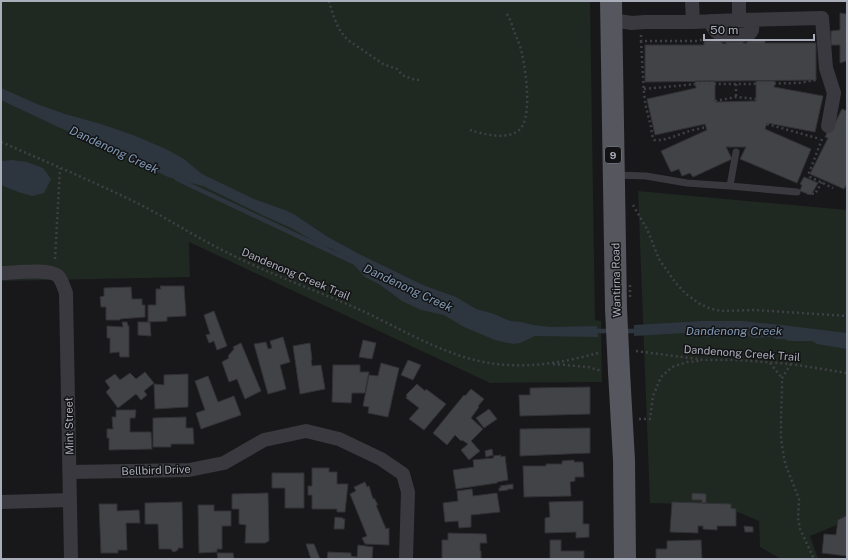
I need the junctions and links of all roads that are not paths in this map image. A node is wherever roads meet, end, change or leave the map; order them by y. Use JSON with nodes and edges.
{"nodes":[{"id":1,"x":692,"y":1,"type":"edge"},
{"id":2,"x":738,"y":1,"type":"edge"},
{"id":3,"x":611,"y":11,"type":"edge"},
{"id":4,"x":739,"y":20,"type":"junction"},
{"id":5,"x":753,"y":20,"type":"junction"},
{"id":6,"x":693,"y":22,"type":"junction"},
{"id":7,"x":714,"y":27,"type":"junction"},
{"id":8,"x":828,"y":126,"type":"road end"},
{"id":9,"x":736,"y":152,"type":"dead end"},
{"id":10,"x":614,"y":175,"type":"junction"},
{"id":11,"x":730,"y":186,"type":"junction"},
{"id":12,"x":797,"y":192,"type":"road end"},
{"id":13,"x":1,"y":273,"type":"edge"},
{"id":14,"x":70,"y":472,"type":"junction"},
{"id":15,"x":70,"y":500,"type":"junction"},
{"id":16,"x":1,"y":502,"type":"edge"},
{"id":17,"x":71,"y":559,"type":"edge"},
{"id":18,"x":406,"y":559,"type":"edge"},
{"id":19,"x":625,"y":559,"type":"edge"}],
"edges":[{"from":1,"to":6,"type":"street"},
{"from":2,"to":4,"type":"street"},
{"from":3,"to":6,"type":"street"},
{"from":3,"to":10,"type":"main road","name":"Wantirna Road","number":"9"},
{"from":4,"to":5,"type":"street"},
{"from":4,"to":7,"type":"street"},
{"from":5,"to":7,"type":"street"},
{"from":5,"to":8,"type":"street"},
{"from":6,"to":7,"type":"street"},
{"from":9,"to":11,"type":"lane"},
{"from":10,"to":11,"type":"lane"},
{"from":10,"to":19,"type":"main road","name":"Wantirna Road","number":"9","bridge":true},
{"from":11,"to":12,"type":"lane"},
{"from":13,"to":14,"type":"street","name":"Mint Street"},
{"from":14,"to":15,"type":"street","name":"Mint Street"},
{"from":14,"to":18,"type":"street","name":"Bellbird Drive"},
{"from":15,"to":16,"type":"street"},
{"from":15,"to":17,"type":"street","name":"Mint Street"}]}
